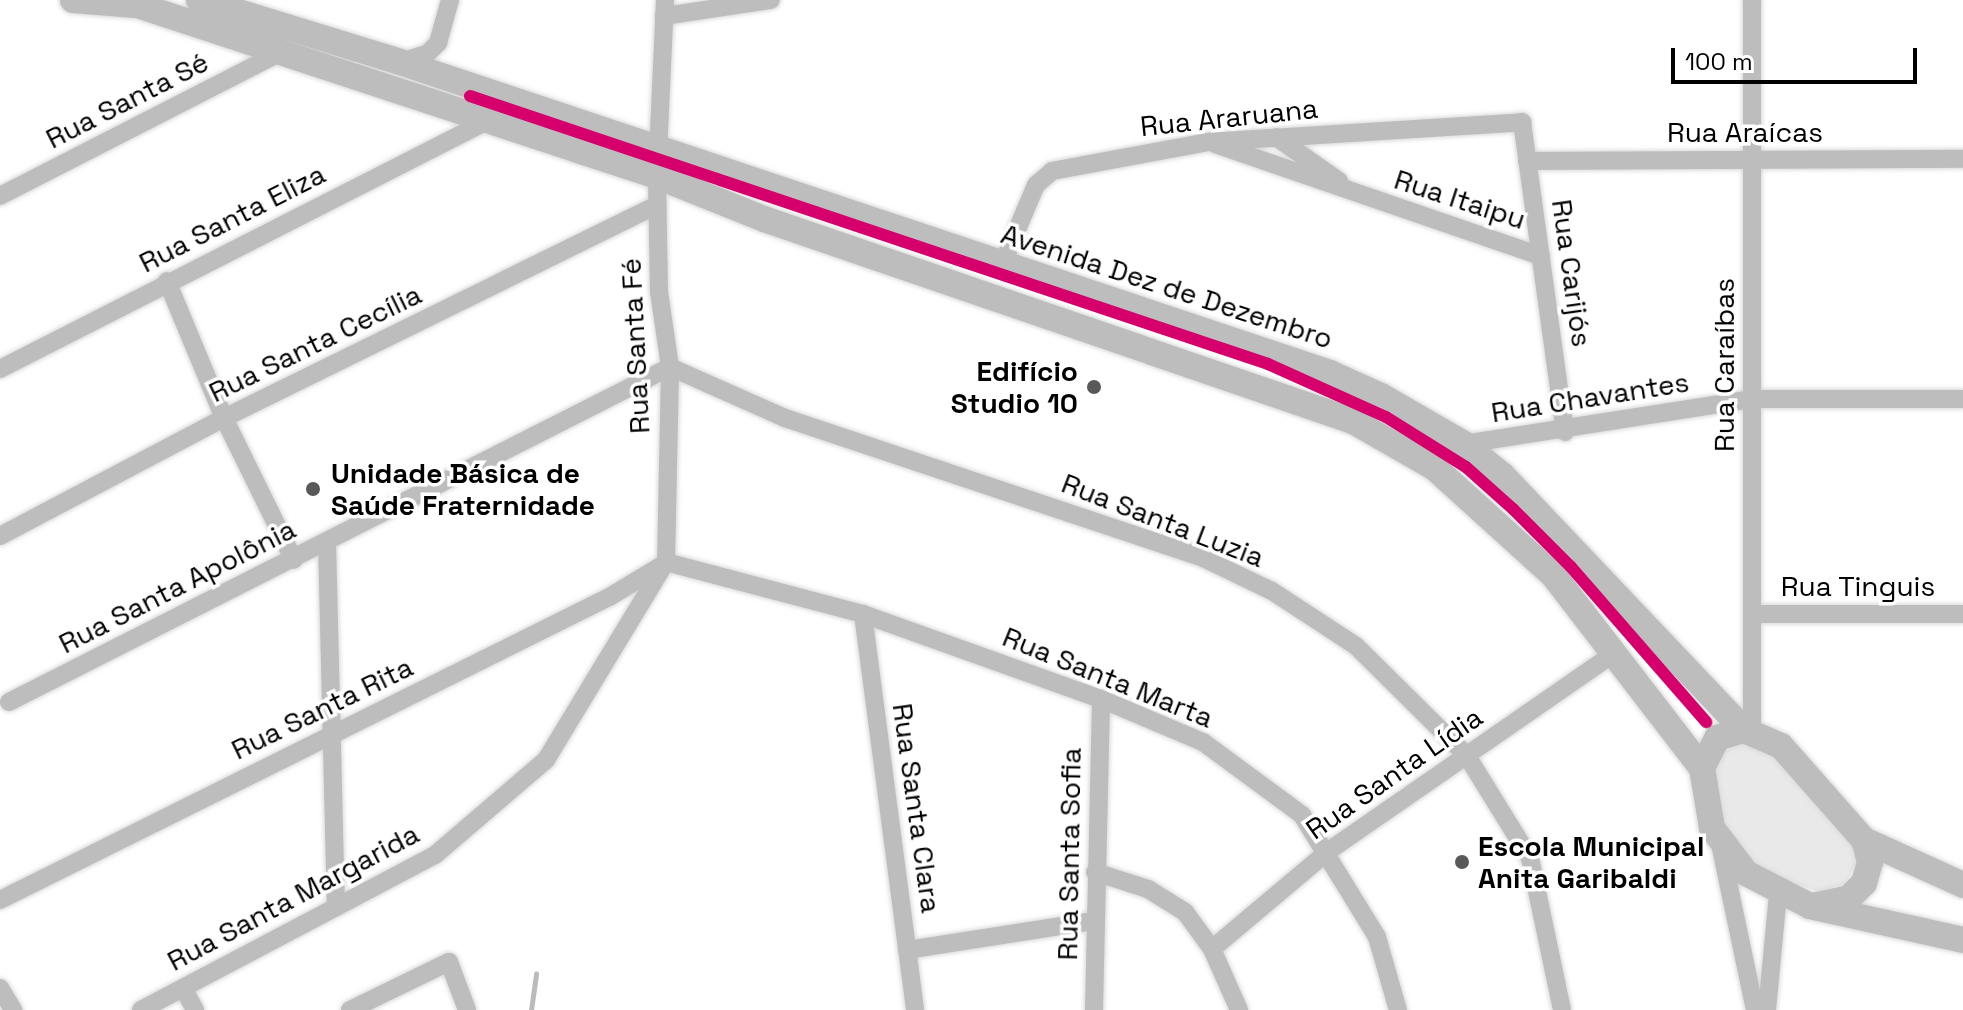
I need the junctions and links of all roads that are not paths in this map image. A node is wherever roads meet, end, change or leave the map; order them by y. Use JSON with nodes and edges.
{"nodes":[{"id":1,"x":73,"y":0,"type":"edge"},
{"id":2,"x":199,"y":0,"type":"edge"},
{"id":3,"x":450,"y":0,"type":"edge"},
{"id":4,"x":771,"y":0,"type":"edge"},
{"id":5,"x":1752,"y":0,"type":"edge"},
{"id":6,"x":128,"y":2,"type":"edge"},
{"id":7,"x":665,"y":8,"type":"edge"},
{"id":8,"x":280,"y":53,"type":"junction"},
{"id":9,"x":400,"y":62,"type":"junction"},
{"id":10,"x":491,"y":119,"type":"junction"},
{"id":11,"x":1522,"y":122,"type":"joint"},
{"id":12,"x":1276,"y":137,"type":"junction"},
{"id":13,"x":1208,"y":142,"type":"junction"},
{"id":14,"x":1963,"y":159,"type":"edge"},
{"id":15,"x":1751,"y":160,"type":"junction"},
{"id":16,"x":1527,"y":161,"type":"junction"},
{"id":17,"x":657,"y":163,"type":"junction"},
{"id":18,"x":0,"y":196,"type":"edge"},
{"id":19,"x":1362,"y":196,"type":"junction"},
{"id":20,"x":657,"y":205,"type":"junction"},
{"id":21,"x":1541,"y":256,"type":"junction"},
{"id":22,"x":1002,"y":265,"type":"junction"},
{"id":23,"x":167,"y":281,"type":"junction"},
{"id":24,"x":670,"y":367,"type":"junction"},
{"id":25,"x":0,"y":369,"type":"edge"},
{"id":26,"x":1753,"y":399,"type":"junction"},
{"id":27,"x":1963,"y":399,"type":"edge"},
{"id":28,"x":224,"y":418,"type":"junction"},
{"id":29,"x":1565,"y":432,"type":"junction"},
{"id":30,"x":1464,"y":444,"type":"junction"},
{"id":31,"x":0,"y":536,"type":"edge"},
{"id":32,"x":327,"y":542,"type":"junction"},
{"id":33,"x":294,"y":560,"type":"junction"},
{"id":34,"x":666,"y":562,"type":"junction"},
{"id":35,"x":863,"y":614,"type":"junction"},
{"id":36,"x":1752,"y":614,"type":"junction"},
{"id":37,"x":1963,"y":614,"type":"edge"},
{"id":38,"x":1616,"y":652,"type":"junction"},
{"id":39,"x":1101,"y":699,"type":"junction"},
{"id":40,"x":9,"y":702,"type":"dead end"},
{"id":41,"x":1748,"y":730,"type":"junction"},
{"id":42,"x":333,"y":734,"type":"junction"},
{"id":43,"x":1467,"y":756,"type":"junction"},
{"id":44,"x":1702,"y":768,"type":"junction"},
{"id":45,"x":1864,"y":840,"type":"junction"},
{"id":46,"x":1720,"y":844,"type":"junction"},
{"id":47,"x":1327,"y":852,"type":"junction"},
{"id":48,"x":1095,"y":872,"type":"junction"},
{"id":49,"x":1963,"y":885,"type":"edge"},
{"id":50,"x":1778,"y":893,"type":"junction"},
{"id":51,"x":0,"y":900,"type":"edge"},
{"id":52,"x":1810,"y":906,"type":"junction"},
{"id":53,"x":336,"y":907,"type":"junction"},
{"id":54,"x":1093,"y":921,"type":"junction"},
{"id":55,"x":1963,"y":940,"type":"edge"},
{"id":56,"x":1212,"y":949,"type":"junction"},
{"id":57,"x":907,"y":950,"type":"junction"},
{"id":58,"x":0,"y":988,"type":"edge"},
{"id":59,"x":183,"y":988,"type":"junction"},
{"id":60,"x":13,"y":1010,"type":"edge"},
{"id":61,"x":141,"y":1010,"type":"edge"},
{"id":62,"x":195,"y":1010,"type":"edge"},
{"id":63,"x":350,"y":1010,"type":"edge"},
{"id":64,"x":467,"y":1010,"type":"edge"},
{"id":65,"x":915,"y":1010,"type":"edge"},
{"id":66,"x":1094,"y":1010,"type":"edge"},
{"id":67,"x":1239,"y":1010,"type":"edge"},
{"id":68,"x":1398,"y":1010,"type":"edge"},
{"id":69,"x":1562,"y":1010,"type":"edge"},
{"id":70,"x":1755,"y":1010,"type":"edge"},
{"id":71,"x":1767,"y":1010,"type":"edge"}],
"edges":[{"from":1,"to":6,"type":"highway","name":"Avenida Dez de Dezembro"},
{"from":2,"to":9,"type":"highway","name":"Avenida Dez de Dezembro"},
{"from":3,"to":9,"type":"street"},
{"from":4,"to":7,"type":"street"},
{"from":5,"to":15,"type":"street","name":"Rua Caraíbas"},
{"from":6,"to":8,"type":"highway","name":"Avenida Dez de Dezembro"},
{"from":7,"to":17,"type":"street","name":"Rua Santa Fé"},
{"from":8,"to":10,"type":"highway","name":"Avenida Dez de Dezembro"},
{"from":8,"to":18,"type":"street","name":"Rua Santa Sé"},
{"from":9,"to":17,"type":"highway","name":"Avenida Dez de Dezembro"},
{"from":10,"to":17,"type":"highway","name":"Avenida Dez de Dezembro"},
{"from":10,"to":23,"type":"street","name":"Rua Santa Eliza"},
{"from":11,"to":12,"type":"street","name":"Rua Araruana"},
{"from":11,"to":16,"type":"street","name":"Rua Carijós"},
{"from":12,"to":13,"type":"street","name":"Rua Araruana"},
{"from":12,"to":19,"type":"street","name":"Rua Itaipu"},
{"from":13,"to":19,"type":"street","name":"Rua Itaipu"},
{"from":13,"to":22,"type":"street","name":"Rua Araruana"},
{"from":14,"to":15,"type":"street","name":"Rua Araícas"},
{"from":15,"to":16,"type":"street","name":"Rua Araícas"},
{"from":15,"to":26,"type":"street","name":"Rua Caraíbas"},
{"from":16,"to":21,"type":"street","name":"Rua Carijós"},
{"from":17,"to":20,"type":"street","name":"Rua Santa Fé"},
{"from":17,"to":22,"type":"highway","name":"Avenida Dez de Dezembro"},
{"from":17,"to":38,"type":"highway","name":"Avenida Dez de Dezembro"},
{"from":19,"to":21,"type":"street","name":"Rua Itaipu"},
{"from":20,"to":24,"type":"street","name":"Rua Santa Fé"},
{"from":20,"to":28,"type":"street","name":"Rua Santa Cecília"},
{"from":21,"to":29,"type":"street","name":"Rua Carijós"},
{"from":22,"to":30,"type":"highway","name":"Avenida Dez de Dezembro"},
{"from":23,"to":25,"type":"street","name":"Rua Santa Eliza"},
{"from":23,"to":28,"type":"street"},
{"from":24,"to":32,"type":"street","name":"Rua Santa Apolônia"},
{"from":24,"to":34,"type":"street","name":"Rua Santa Fé"},
{"from":24,"to":43,"type":"street","name":"Rua Santa Luzia"},
{"from":26,"to":27,"type":"street","name":"Rua Chavantes"},
{"from":26,"to":29,"type":"street","name":"Rua Chavantes"},
{"from":26,"to":36,"type":"street","name":"Rua Caraíbas"},
{"from":28,"to":31,"type":"street","name":"Rua Santa Cecília"},
{"from":28,"to":33,"type":"street"},
{"from":29,"to":30,"type":"street","name":"Rua Chavantes"},
{"from":30,"to":41,"type":"highway","name":"Avenida Dez de Dezembro"},
{"from":32,"to":33,"type":"street","name":"Rua Santa Apolônia"},
{"from":32,"to":42,"type":"street"},
{"from":33,"to":40,"type":"street","name":"Rua Santa Apolônia"},
{"from":34,"to":35,"type":"street","name":"Rua Santa Marta"},
{"from":34,"to":42,"type":"street","name":"Rua Santa Rita"},
{"from":34,"to":53,"type":"street","name":"Rua Santa Margarida"},
{"from":35,"to":39,"type":"street","name":"Rua Santa Marta"},
{"from":35,"to":57,"type":"street","name":"Rua Santa Clara"},
{"from":36,"to":37,"type":"street","name":"Rua Tinguis"},
{"from":36,"to":41,"type":"street","name":"Rua Caraíbas"},
{"from":38,"to":43,"type":"street","name":"Rua Santa Lídia"},
{"from":38,"to":44,"type":"highway","name":"Avenida Dez de Dezembro"},
{"from":39,"to":47,"type":"street","name":"Rua Santa Marta"},
{"from":39,"to":48,"type":"street","name":"Rua Santa Sofia"},
{"from":41,"to":44,"type":"highway"},
{"from":41,"to":45,"type":"highway","name":"Avenida Dez de Dezembro"},
{"from":42,"to":51,"type":"street","name":"Rua Santa Rita"},
{"from":42,"to":53,"type":"street"},
{"from":43,"to":47,"type":"street","name":"Rua Santa Lídia"},
{"from":43,"to":69,"type":"street","name":"Rua Santa Luzia"},
{"from":44,"to":46,"type":"highway"},
{"from":45,"to":49,"type":"highway","name":"Avenida Dez de Dezembro"},
{"from":45,"to":52,"type":"highway"},
{"from":46,"to":50,"type":"highway"},
{"from":46,"to":70,"type":"street"},
{"from":47,"to":56,"type":"street","name":"Rua Santa Lídia"},
{"from":47,"to":68,"type":"street","name":"Rua Santa Marta"},
{"from":48,"to":54,"type":"street","name":"Rua Santa Sofia"},
{"from":48,"to":56,"type":"street"},
{"from":50,"to":52,"type":"highway"},
{"from":50,"to":71,"type":"street"},
{"from":52,"to":55,"type":"highway"},
{"from":53,"to":59,"type":"street","name":"Rua Santa Margarida"},
{"from":54,"to":57,"type":"street"},
{"from":54,"to":66,"type":"street","name":"Rua Santa Sofia"},
{"from":56,"to":67,"type":"street"},
{"from":57,"to":65,"type":"street","name":"Rua Santa Clara"},
{"from":58,"to":60,"type":"street"},
{"from":59,"to":61,"type":"street","name":"Rua Santa Margarida"},
{"from":59,"to":62,"type":"street"},
{"from":63,"to":64,"type":"street"}]}
